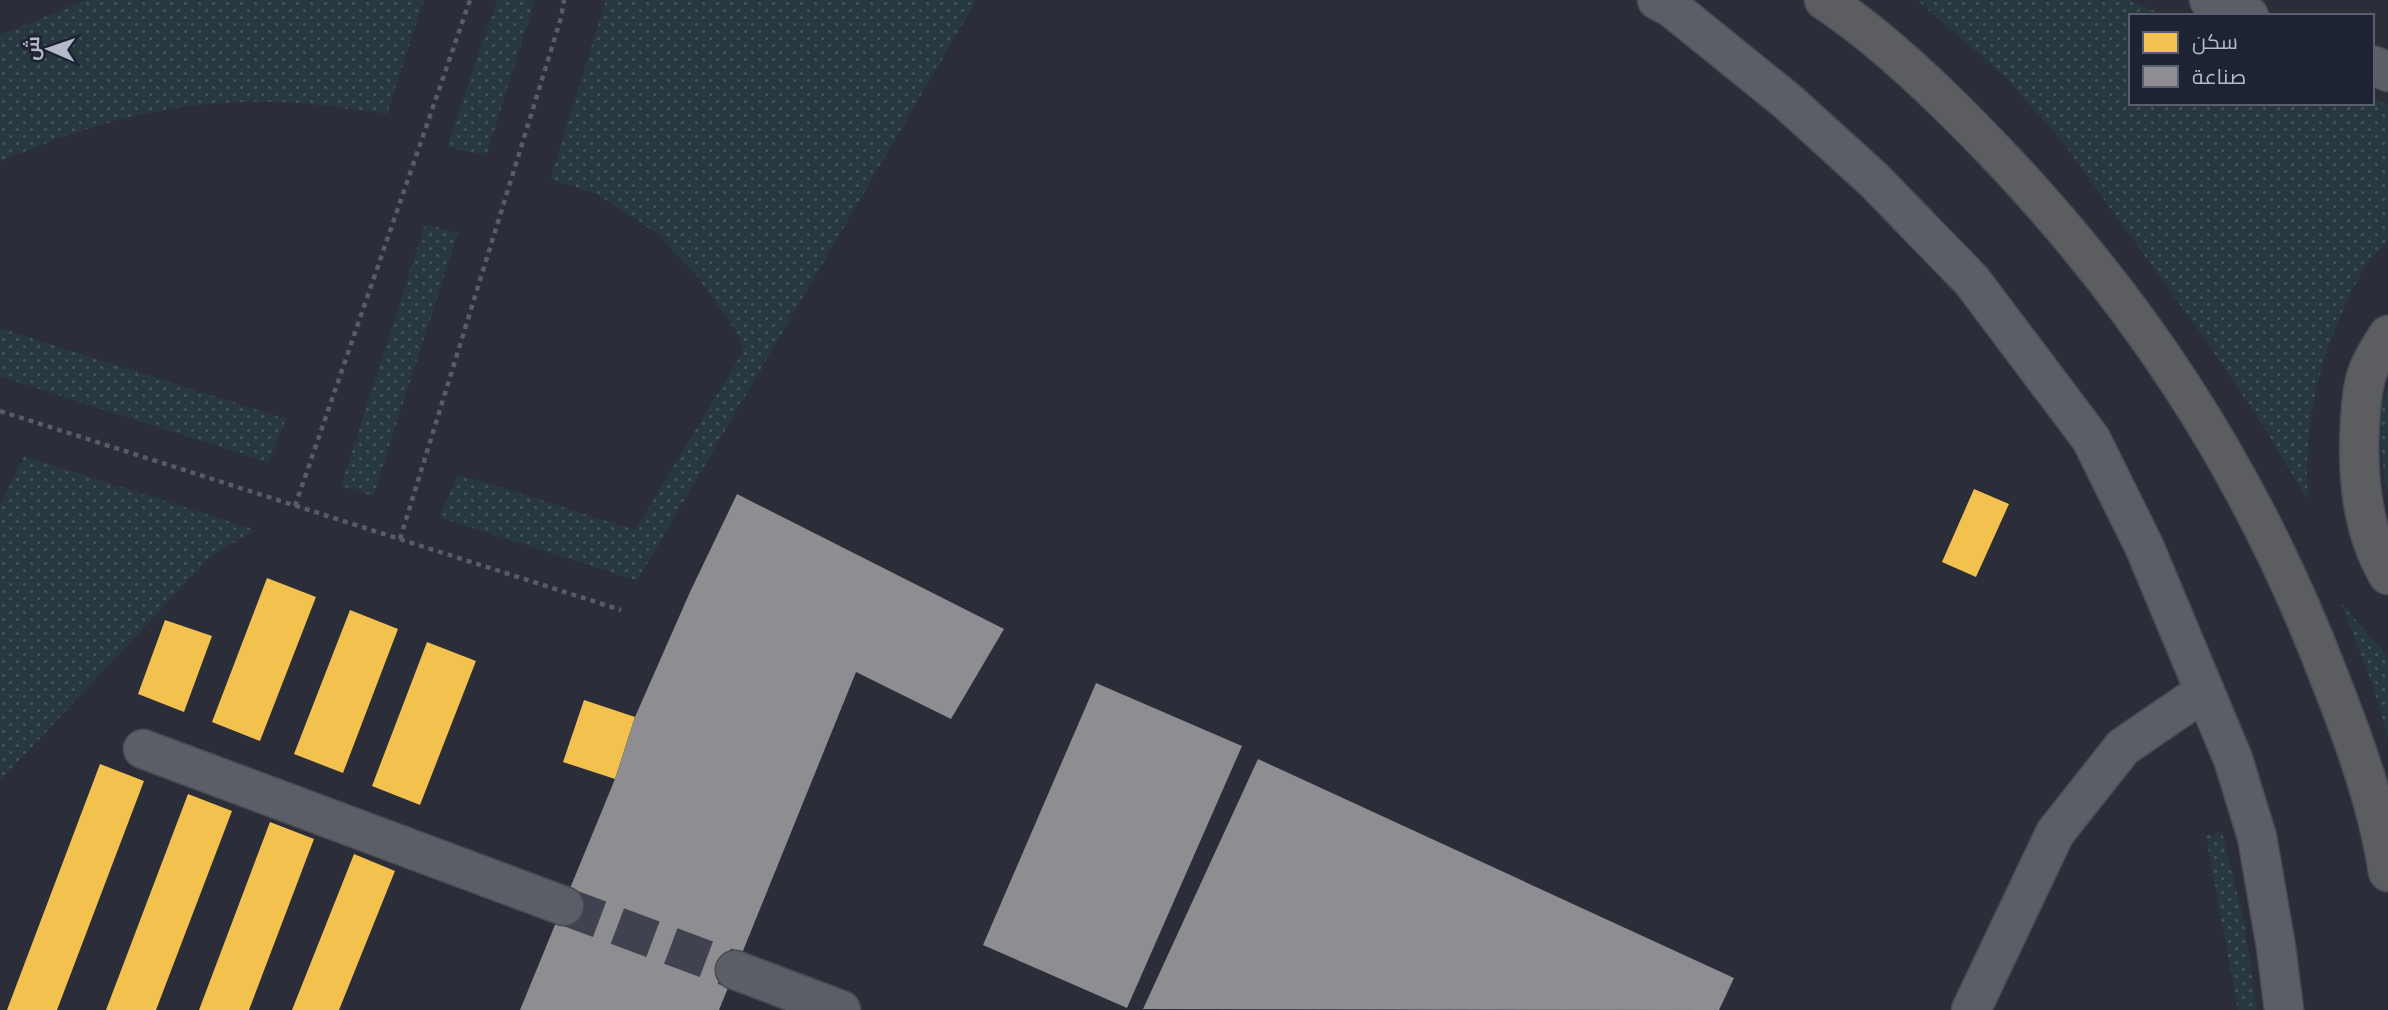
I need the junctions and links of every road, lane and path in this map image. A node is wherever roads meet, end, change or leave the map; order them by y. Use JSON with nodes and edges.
{"nodes":[{"id":1,"x":470,"y":0,"type":"edge"},
{"id":2,"x":564,"y":0,"type":"edge"},
{"id":3,"x":1657,"y":0,"type":"edge"},
{"id":4,"x":1824,"y":0,"type":"edge"},
{"id":5,"x":2209,"y":0,"type":"edge"},
{"id":6,"x":2244,"y":14,"type":"edge"},
{"id":7,"x":2388,"y":335,"type":"edge"},
{"id":8,"x":0,"y":411,"type":"edge"},
{"id":9,"x":295,"y":506,"type":"junction"},
{"id":10,"x":400,"y":539,"type":"junction"},
{"id":11,"x":2388,"y":575,"type":"edge"},
{"id":12,"x":621,"y":610,"type":"dead end"},
{"id":13,"x":2205,"y":691,"type":"junction"},
{"id":14,"x":143,"y":749,"type":"dead end"},
{"id":15,"x":2388,"y":872,"type":"edge"},
{"id":16,"x":564,"y":906,"type":"tunnel mouth"},
{"id":17,"x":735,"y":970,"type":"tunnel mouth"},
{"id":18,"x":841,"y":1010,"type":"edge"},
{"id":19,"x":1971,"y":1010,"type":"edge"},
{"id":20,"x":2284,"y":1010,"type":"edge"}],
"edges":[{"from":1,"to":9,"type":"path"},
{"from":2,"to":10,"type":"path"},
{"from":3,"to":13,"type":"street"},
{"from":4,"to":15,"type":"highway"},
{"from":5,"to":6,"type":"street"},
{"from":7,"to":11,"type":"highway"},
{"from":8,"to":9,"type":"path"},
{"from":9,"to":10,"type":"path"},
{"from":10,"to":12,"type":"path"},
{"from":13,"to":19,"type":"street"},
{"from":13,"to":20,"type":"street"},
{"from":14,"to":16,"type":"street"},
{"from":17,"to":18,"type":"street"}]}
